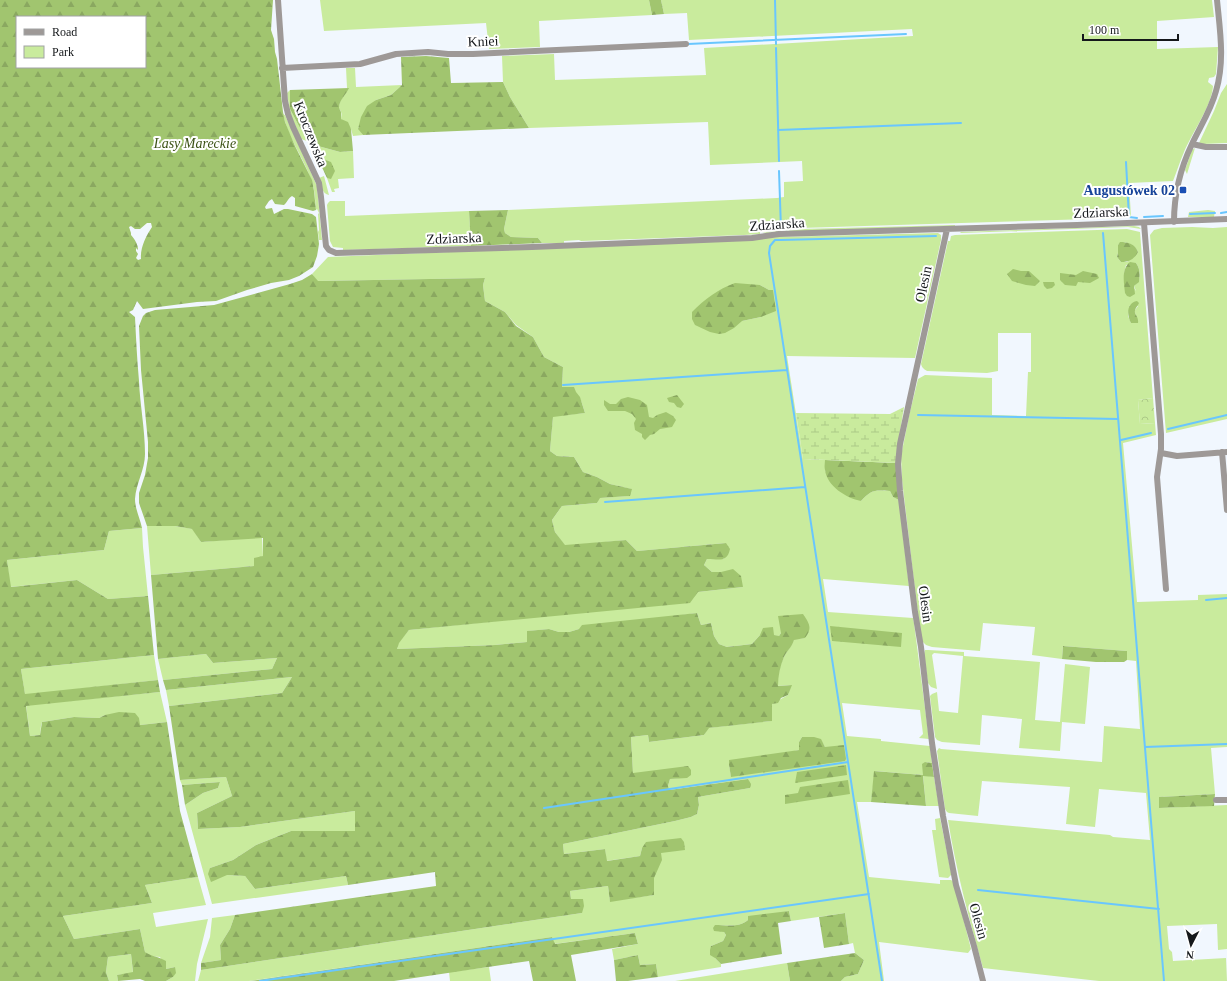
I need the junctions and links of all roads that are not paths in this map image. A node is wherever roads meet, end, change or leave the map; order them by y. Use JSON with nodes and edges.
{"nodes":[{"id":1,"x":278,"y":0,"type":"edge"},
{"id":2,"x":1217,"y":0,"type":"edge"},
{"id":3,"x":686,"y":44,"type":"dead end"},
{"id":4,"x":282,"y":68,"type":"junction"},
{"id":5,"x":1192,"y":144,"type":"junction"},
{"id":6,"x":1227,"y":147,"type":"edge"},
{"id":7,"x":1227,"y":219,"type":"edge"},
{"id":8,"x":1174,"y":222,"type":"junction"},
{"id":9,"x":1144,"y":223,"type":"junction"},
{"id":10,"x":947,"y":229,"type":"junction"},
{"id":11,"x":329,"y":250,"type":"joint"},
{"id":12,"x":1225,"y":452,"type":"edge"},
{"id":13,"x":1161,"y":453,"type":"junction"},
{"id":14,"x":1227,"y":510,"type":"edge"},
{"id":15,"x":1166,"y":589,"type":"dead end"},
{"id":16,"x":1216,"y":800,"type":"dead end"},
{"id":17,"x":1227,"y":800,"type":"edge"},
{"id":18,"x":983,"y":981,"type":"edge"}],
"edges":[{"from":1,"to":4,"type":"street","name":"Kroczewska"},
{"from":2,"to":5,"type":"street"},
{"from":3,"to":4,"type":"street","name":"Kniei"},
{"from":4,"to":11,"type":"street","name":"Kroczewska"},
{"from":5,"to":6,"type":"street"},
{"from":5,"to":8,"type":"street"},
{"from":7,"to":8,"type":"street","name":"Zdziarska"},
{"from":8,"to":9,"type":"street","name":"Zdziarska"},
{"from":9,"to":10,"type":"street","name":"Zdziarska"},
{"from":9,"to":13,"type":"street"},
{"from":10,"to":11,"type":"street","name":"Zdziarska"},
{"from":10,"to":18,"type":"street","name":"Olesin"},
{"from":12,"to":13,"type":"street"},
{"from":12,"to":14,"type":"street"},
{"from":13,"to":15,"type":"street"},
{"from":16,"to":17,"type":"street"}]}
